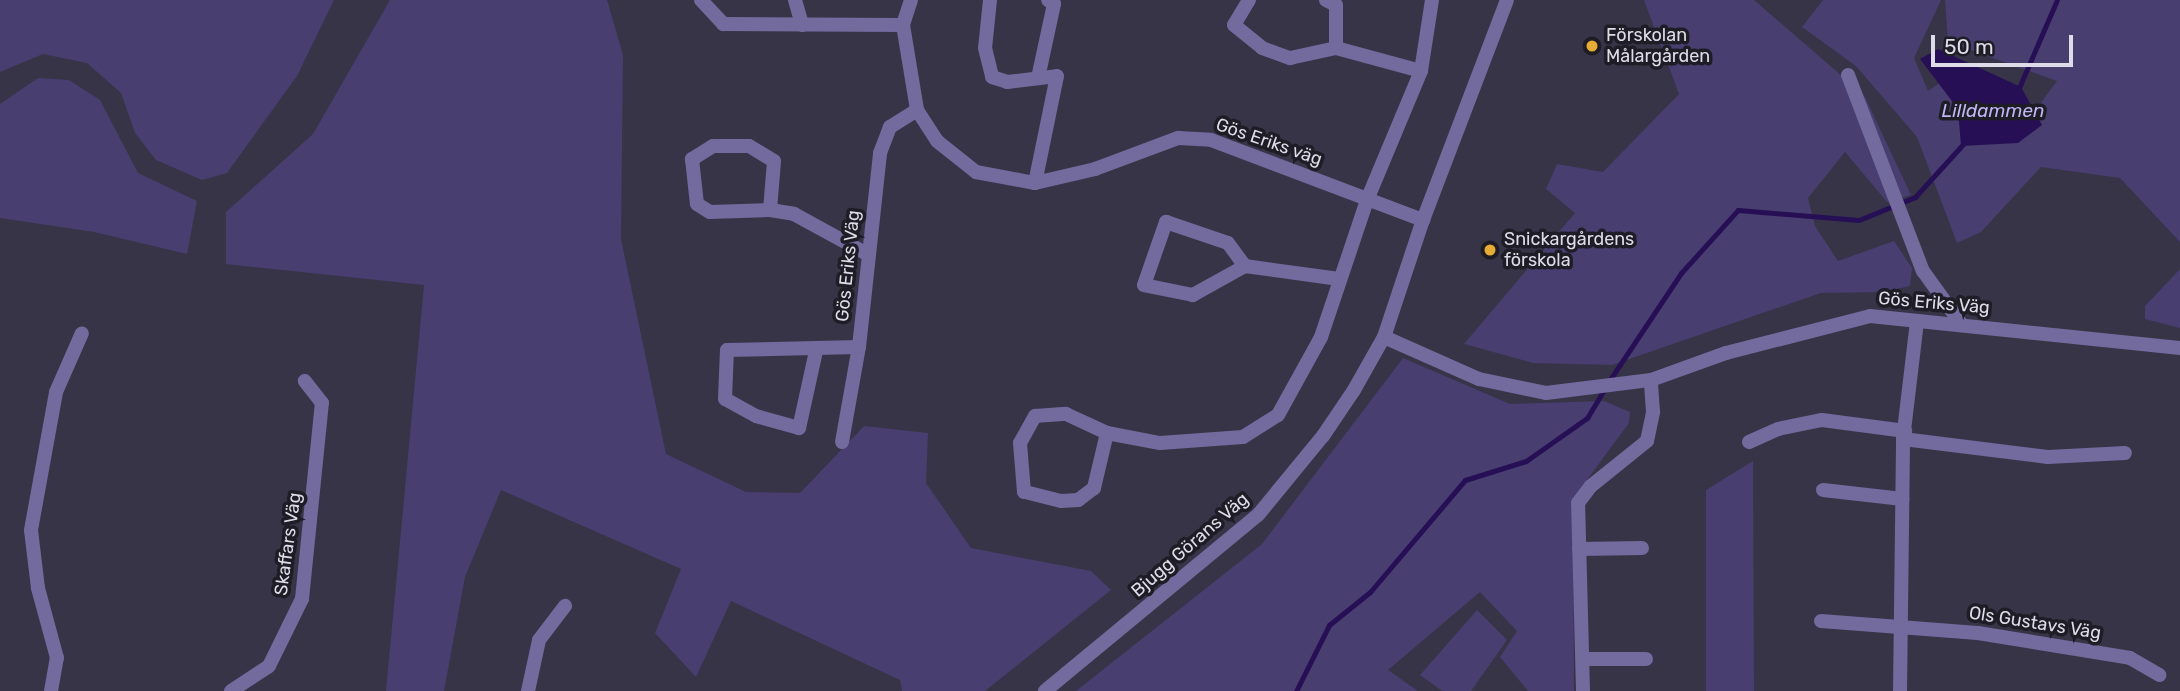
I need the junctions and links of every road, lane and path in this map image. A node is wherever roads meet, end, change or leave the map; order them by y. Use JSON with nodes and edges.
{"nodes":[{"id":1,"x":701,"y":0,"type":"edge"},
{"id":2,"x":794,"y":0,"type":"edge"},
{"id":3,"x":911,"y":0,"type":"edge"},
{"id":4,"x":990,"y":0,"type":"edge"},
{"id":5,"x":1048,"y":0,"type":"edge"},
{"id":6,"x":1249,"y":0,"type":"edge"},
{"id":7,"x":1326,"y":0,"type":"edge"},
{"id":8,"x":1432,"y":0,"type":"edge"},
{"id":9,"x":1507,"y":0,"type":"edge"},
{"id":10,"x":802,"y":25,"type":"junction"},
{"id":11,"x":903,"y":25,"type":"junction"},
{"id":12,"x":1336,"y":48,"type":"junction"},
{"id":13,"x":1421,"y":71,"type":"junction"},
{"id":14,"x":1849,"y":75,"type":"dead end"},
{"id":15,"x":1038,"y":78,"type":"junction"},
{"id":16,"x":917,"y":110,"type":"junction"},
{"id":17,"x":1035,"y":183,"type":"junction"},
{"id":18,"x":1367,"y":200,"type":"junction"},
{"id":19,"x":770,"y":210,"type":"junction"},
{"id":20,"x":1423,"y":220,"type":"junction"},
{"id":21,"x":867,"y":254,"type":"junction"},
{"id":22,"x":1245,"y":267,"type":"junction"},
{"id":23,"x":1339,"y":279,"type":"junction"},
{"id":24,"x":1917,"y":321,"type":"junction"},
{"id":25,"x":1962,"y":325,"type":"junction"},
{"id":26,"x":82,"y":333,"type":"dead end"},
{"id":27,"x":1384,"y":337,"type":"junction"},
{"id":28,"x":859,"y":346,"type":"junction"},
{"id":29,"x":2180,"y":348,"type":"edge"},
{"id":30,"x":816,"y":351,"type":"junction"},
{"id":31,"x":1651,"y":380,"type":"junction"},
{"id":32,"x":305,"y":381,"type":"dead end"},
{"id":33,"x":1107,"y":433,"type":"junction"},
{"id":34,"x":1904,"y":435,"type":"junction"},
{"id":35,"x":842,"y":442,"type":"dead end"},
{"id":36,"x":1749,"y":442,"type":"dead end"},
{"id":37,"x":2125,"y":453,"type":"dead end"},
{"id":38,"x":1823,"y":490,"type":"dead end"},
{"id":39,"x":1902,"y":499,"type":"junction"},
{"id":40,"x":1642,"y":548,"type":"dead end"},
{"id":41,"x":1578,"y":549,"type":"junction"},
{"id":42,"x":565,"y":606,"type":"dead end"},
{"id":43,"x":1821,"y":621,"type":"dead end"},
{"id":44,"x":1900,"y":624,"type":"junction"},
{"id":45,"x":1583,"y":659,"type":"junction"},
{"id":46,"x":1646,"y":659,"type":"dead end"},
{"id":47,"x":2159,"y":675,"type":"dead end"},
{"id":48,"x":51,"y":691,"type":"edge"},
{"id":49,"x":231,"y":691,"type":"edge"},
{"id":50,"x":528,"y":691,"type":"edge"},
{"id":51,"x":1045,"y":691,"type":"edge"},
{"id":52,"x":1583,"y":691,"type":"edge"},
{"id":53,"x":1900,"y":691,"type":"edge"}],
"edges":[{"from":1,"to":10,"type":"street"},
{"from":2,"to":10,"type":"street"},
{"from":3,"to":11,"type":"street","name":"Gös Eriks väg"},
{"from":4,"to":15,"type":"street"},
{"from":5,"to":15,"type":"street"},
{"from":6,"to":12,"type":"street"},
{"from":7,"to":12,"type":"street"},
{"from":8,"to":13,"type":"street"},
{"from":9,"to":20,"type":"street"},
{"from":10,"to":11,"type":"street"},
{"from":11,"to":16,"type":"street","name":"Gös Eriks väg"},
{"from":12,"to":13,"type":"street"},
{"from":13,"to":18,"type":"street"},
{"from":14,"to":25,"type":"street"},
{"from":15,"to":17,"type":"street"},
{"from":16,"to":17,"type":"street","name":"Gös Eriks väg"},
{"from":16,"to":21,"type":"street","name":"Gös Eriks Väg"},
{"from":17,"to":18,"type":"street","name":"Gös Eriks väg"},
{"from":18,"to":20,"type":"street","name":"Gös Eriks väg"},
{"from":18,"to":23,"type":"street"},
{"from":19,"to":19,"type":"street","name":"Gös Eriks väg"},
{"from":19,"to":21,"type":"street","name":"Gös Eriks väg"},
{"from":20,"to":27,"type":"street"},
{"from":21,"to":28,"type":"street","name":"Gös Eriks Väg"},
{"from":22,"to":22,"type":"street"},
{"from":22,"to":23,"type":"street"},
{"from":23,"to":33,"type":"street"},
{"from":24,"to":25,"type":"street","name":"Gös Eriks Väg"},
{"from":24,"to":31,"type":"street","name":"Gös Eriks Väg"},
{"from":24,"to":34,"type":"street"},
{"from":25,"to":29,"type":"street","name":"Gös Eriks Väg"},
{"from":26,"to":48,"type":"street"},
{"from":27,"to":31,"type":"street","name":"Gös Eriks Väg"},
{"from":27,"to":51,"type":"street","name":"Bjugg Görans Väg"},
{"from":28,"to":30,"type":"street","name":"Gös Eriks väg"},
{"from":28,"to":35,"type":"street","name":"Gös Eriks Väg"},
{"from":30,"to":30,"type":"street","name":"Gös Eriks väg"},
{"from":31,"to":41,"type":"street"},
{"from":32,"to":49,"type":"street","name":"Skaffars Väg"},
{"from":33,"to":33,"type":"street"},
{"from":34,"to":36,"type":"street"},
{"from":34,"to":37,"type":"street"},
{"from":34,"to":39,"type":"street"},
{"from":38,"to":39,"type":"street"},
{"from":39,"to":44,"type":"street"},
{"from":40,"to":41,"type":"street"},
{"from":41,"to":45,"type":"street"},
{"from":42,"to":50,"type":"street"},
{"from":43,"to":44,"type":"street","name":"Ols Gustavs Väg"},
{"from":44,"to":47,"type":"street","name":"Ols Gustavs Väg"},
{"from":44,"to":53,"type":"street"},
{"from":45,"to":46,"type":"street"},
{"from":45,"to":52,"type":"street"}]}
